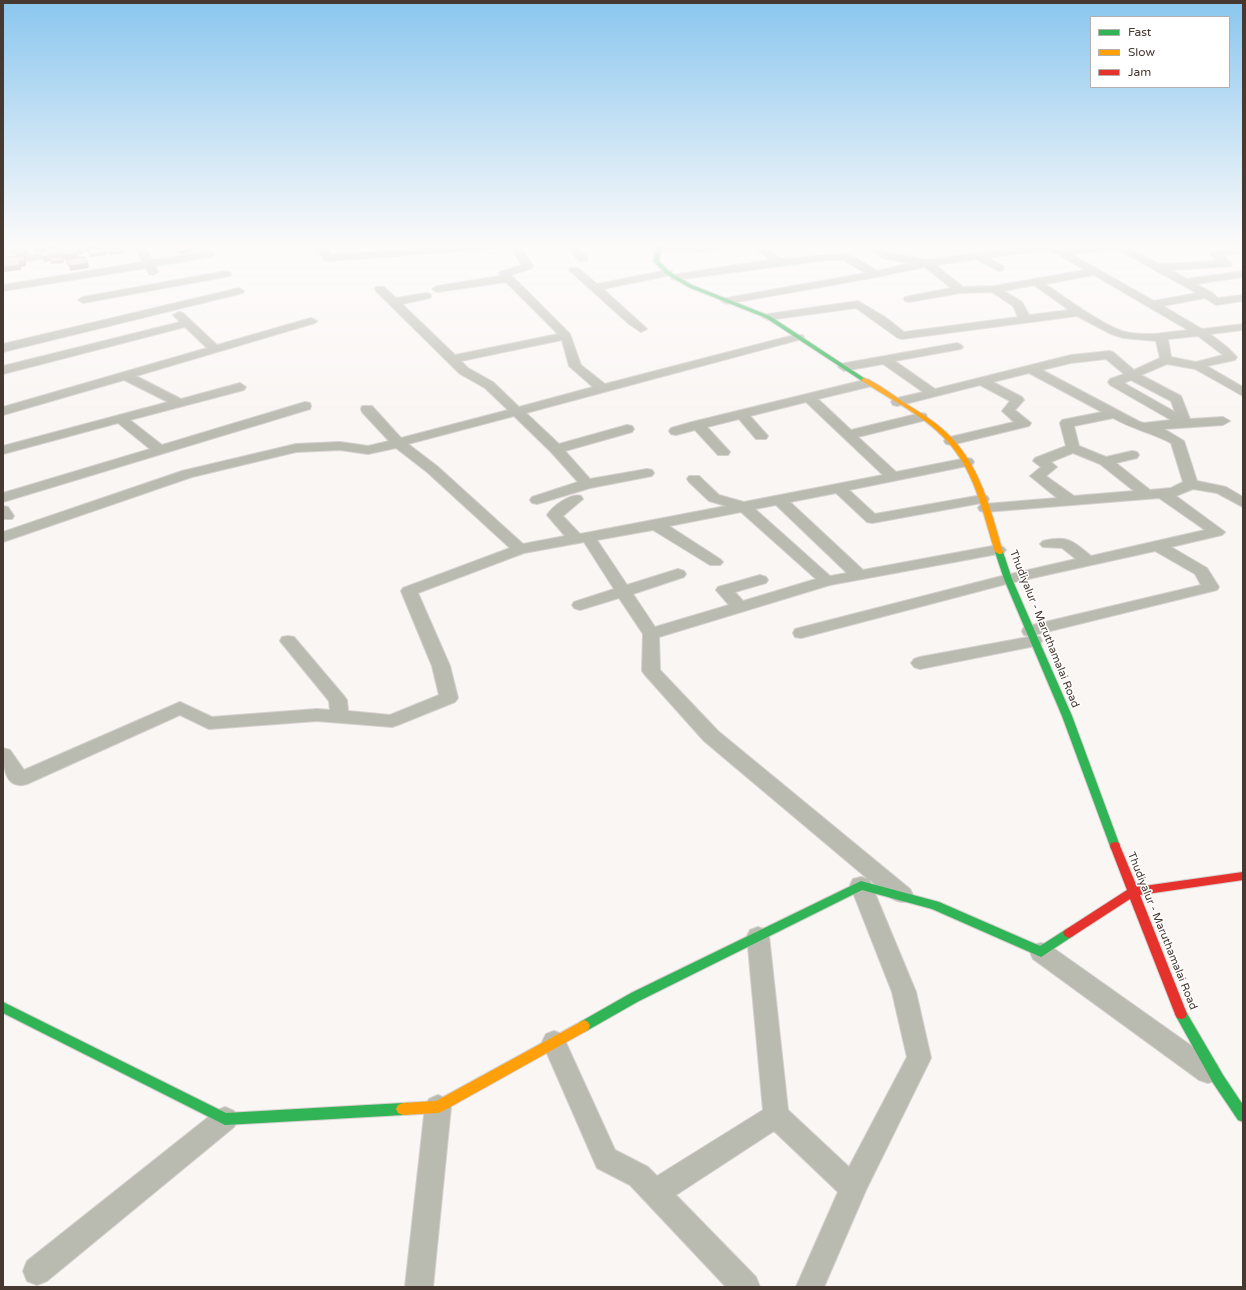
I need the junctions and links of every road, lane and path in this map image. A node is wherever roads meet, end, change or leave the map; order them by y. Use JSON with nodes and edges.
{"nodes":[{"id":1,"x":172,"y":304,"type":"edge"},
{"id":2,"x":186,"y":304,"type":"edge"},
{"id":3,"x":396,"y":304,"type":"edge"},
{"id":4,"x":534,"y":304,"type":"edge"},
{"id":5,"x":613,"y":304,"type":"edge"},
{"id":6,"x":734,"y":304,"type":"edge"},
{"id":7,"x":821,"y":304,"type":"edge"},
{"id":8,"x":857,"y":304,"type":"edge"},
{"id":9,"x":858,"y":304,"type":"edge"},
{"id":10,"x":1018,"y":304,"type":"edge"},
{"id":11,"x":1068,"y":304,"type":"edge"},
{"id":12,"x":1152,"y":304,"type":"edge"},
{"id":13,"x":174,"y":307,"type":"junction"},
{"id":14,"x":828,"y":308,"type":"junction"},
{"id":15,"x":1079,"y":312,"type":"junction"},
{"id":16,"x":768,"y":317,"type":"junction"},
{"id":17,"x":1025,"y":319,"type":"junction"},
{"id":18,"x":311,"y":321,"type":"dead end"},
{"id":19,"x":188,"y":323,"type":"junction"},
{"id":20,"x":1243,"y":327,"type":"edge"},
{"id":21,"x":641,"y":329,"type":"dead end"},
{"id":22,"x":1201,"y":333,"type":"junction"},
{"id":23,"x":566,"y":336,"type":"junction"},
{"id":24,"x":902,"y":336,"type":"junction"},
{"id":25,"x":1161,"y":336,"type":"junction"},
{"id":26,"x":798,"y":337,"type":"junction"},
{"id":27,"x":957,"y":347,"type":"dead end"},
{"id":28,"x":3,"y":348,"type":"edge"},
{"id":29,"x":214,"y":348,"type":"junction"},
{"id":30,"x":923,"y":352,"type":"junction"},
{"id":31,"x":1231,"y":357,"type":"junction"},
{"id":32,"x":452,"y":359,"type":"junction"},
{"id":33,"x":884,"y":359,"type":"junction"},
{"id":34,"x":1166,"y":360,"type":"junction"},
{"id":35,"x":1243,"y":364,"type":"edge"},
{"id":36,"x":1199,"y":366,"type":"junction"},
{"id":37,"x":844,"y":367,"type":"junction"},
{"id":38,"x":1031,"y":369,"type":"junction"},
{"id":39,"x":3,"y":370,"type":"edge"},
{"id":40,"x":855,"y":374,"type":"junction"},
{"id":41,"x":124,"y":375,"type":"junction"},
{"id":42,"x":1134,"y":376,"type":"junction"},
{"id":43,"x":982,"y":381,"type":"junction"},
{"id":44,"x":868,"y":383,"type":"junction"},
{"id":45,"x":240,"y":387,"type":"dead end"},
{"id":46,"x":603,"y":389,"type":"junction"},
{"id":47,"x":1243,"y":392,"type":"edge"},
{"id":48,"x":792,"y":393,"type":"dead end"},
{"id":49,"x":933,"y":393,"type":"junction"},
{"id":50,"x":808,"y":397,"type":"junction"},
{"id":51,"x":897,"y":402,"type":"junction"},
{"id":52,"x":180,"y":404,"type":"junction"},
{"id":53,"x":304,"y":406,"type":"dead end"},
{"id":54,"x":367,"y":409,"type":"dead end"},
{"id":55,"x":3,"y":410,"type":"edge"},
{"id":56,"x":517,"y":412,"type":"junction"},
{"id":57,"x":741,"y":414,"type":"junction"},
{"id":58,"x":1114,"y":414,"type":"junction"},
{"id":59,"x":921,"y":418,"type":"junction"},
{"id":60,"x":121,"y":419,"type":"junction"},
{"id":61,"x":1223,"y":421,"type":"dead end"},
{"id":62,"x":1185,"y":424,"type":"junction"},
{"id":63,"x":697,"y":425,"type":"junction"},
{"id":64,"x":1145,"y":427,"type":"junction"},
{"id":65,"x":627,"y":429,"type":"dead end"},
{"id":66,"x":676,"y":431,"type":"dead end"},
{"id":67,"x":848,"y":435,"type":"junction"},
{"id":68,"x":761,"y":436,"type":"dead end"},
{"id":69,"x":951,"y":441,"type":"junction"},
{"id":70,"x":398,"y":443,"type":"junction"},
{"id":71,"x":1073,"y":448,"type":"junction"},
{"id":72,"x":556,"y":449,"type":"junction"},
{"id":73,"x":3,"y":450,"type":"edge"},
{"id":74,"x":160,"y":450,"type":"junction"},
{"id":75,"x":723,"y":452,"type":"dead end"},
{"id":76,"x":1132,"y":455,"type":"dead end"},
{"id":77,"x":1105,"y":461,"type":"junction"},
{"id":78,"x":967,"y":462,"type":"junction"},
{"id":79,"x":647,"y":474,"type":"dead end"},
{"id":80,"x":893,"y":477,"type":"junction"},
{"id":81,"x":694,"y":479,"type":"dead end"},
{"id":82,"x":587,"y":484,"type":"junction"},
{"id":83,"x":1191,"y":484,"type":"junction"},
{"id":84,"x":839,"y":488,"type":"junction"},
{"id":85,"x":1243,"y":491,"type":"edge"},
{"id":86,"x":1162,"y":493,"type":"junction"},
{"id":87,"x":1225,"y":493,"type":"junction"},
{"id":88,"x":1147,"y":494,"type":"junction"},
{"id":89,"x":3,"y":498,"type":"edge"},
{"id":90,"x":576,"y":499,"type":"dead end"},
{"id":91,"x":537,"y":500,"type":"dead end"},
{"id":92,"x":779,"y":500,"type":"junction"},
{"id":93,"x":1071,"y":501,"type":"junction"},
{"id":94,"x":1243,"y":503,"type":"edge"},
{"id":95,"x":983,"y":504,"type":"junction"},
{"id":96,"x":744,"y":507,"type":"junction"},
{"id":97,"x":656,"y":525,"type":"junction"},
{"id":98,"x":3,"y":537,"type":"edge"},
{"id":99,"x":582,"y":538,"type":"junction"},
{"id":100,"x":1048,"y":544,"type":"dead end"},
{"id":101,"x":1156,"y":545,"type":"junction"},
{"id":102,"x":520,"y":549,"type":"junction"},
{"id":103,"x":998,"y":550,"type":"junction"},
{"id":104,"x":1088,"y":561,"type":"junction"},
{"id":105,"x":716,"y":562,"type":"dead end"},
{"id":106,"x":678,"y":574,"type":"dead end"},
{"id":107,"x":859,"y":575,"type":"junction"},
{"id":108,"x":1008,"y":579,"type":"junction"},
{"id":109,"x":760,"y":580,"type":"dead end"},
{"id":110,"x":827,"y":581,"type":"junction"},
{"id":111,"x":623,"y":592,"type":"junction"},
{"id":112,"x":580,"y":605,"type":"dead end"},
{"id":113,"x":739,"y":607,"type":"junction"},
{"id":114,"x":802,"y":633,"type":"dead end"},
{"id":115,"x":651,"y":634,"type":"junction"},
{"id":116,"x":1032,"y":636,"type":"junction"},
{"id":117,"x":288,"y":640,"type":"dead end"},
{"id":118,"x":920,"y":663,"type":"dead end"},
{"id":119,"x":339,"y":717,"type":"junction"},
{"id":120,"x":3,"y":755,"type":"edge"},
{"id":121,"x":1243,"y":876,"type":"edge"},
{"id":122,"x":862,"y":885,"type":"junction"},
{"id":123,"x":1132,"y":892,"type":"junction"},
{"id":124,"x":904,"y":896,"type":"junction"},
{"id":125,"x":758,"y":936,"type":"junction"},
{"id":126,"x":1041,"y":952,"type":"junction"},
{"id":127,"x":3,"y":1008,"type":"edge"},
{"id":128,"x":554,"y":1042,"type":"junction"},
{"id":129,"x":1218,"y":1079,"type":"junction"},
{"id":130,"x":438,"y":1107,"type":"junction"},
{"id":131,"x":776,"y":1116,"type":"junction"},
{"id":132,"x":1243,"y":1116,"type":"edge"},
{"id":133,"x":225,"y":1119,"type":"junction"},
{"id":134,"x":853,"y":1188,"type":"junction"},
{"id":135,"x":655,"y":1194,"type":"junction"},
{"id":136,"x":37,"y":1271,"type":"dead end"},
{"id":137,"x":419,"y":1287,"type":"edge"},
{"id":138,"x":746,"y":1287,"type":"edge"},
{"id":139,"x":810,"y":1287,"type":"edge"}],
"edges":[{"from":1,"to":13,"type":"street"},
{"from":2,"to":13,"type":"street"},
{"from":3,"to":32,"type":"street"},
{"from":4,"to":23,"type":"street"},
{"from":5,"to":21,"type":"street"},
{"from":6,"to":16,"type":"main road","name":"Thudiyalur - Maruthamalai Road"},
{"from":7,"to":14,"type":"street"},
{"from":8,"to":14,"type":"street"},
{"from":9,"to":24,"type":"street"},
{"from":10,"to":17,"type":"street"},
{"from":11,"to":15,"type":"street"},
{"from":12,"to":22,"type":"street"},
{"from":13,"to":19,"type":"street"},
{"from":13,"to":28,"type":"street"},
{"from":14,"to":16,"type":"street"},
{"from":15,"to":17,"type":"street"},
{"from":15,"to":25,"type":"street"},
{"from":16,"to":26,"type":"main road","name":"Thudiyalur - Maruthamalai Road"},
{"from":17,"to":24,"type":"street"},
{"from":18,"to":29,"type":"street"},
{"from":19,"to":29,"type":"street"},
{"from":19,"to":39,"type":"street"},
{"from":20,"to":22,"type":"street"},
{"from":22,"to":25,"type":"street"},
{"from":22,"to":31,"type":"street"},
{"from":23,"to":32,"type":"street"},
{"from":23,"to":46,"type":"street"},
{"from":24,"to":30,"type":"street"},
{"from":25,"to":34,"type":"street"},
{"from":26,"to":37,"type":"main road","name":"Thudiyalur - Maruthamalai Road"},
{"from":26,"to":46,"type":"street"},
{"from":27,"to":30,"type":"street"},
{"from":29,"to":41,"type":"street"},
{"from":30,"to":33,"type":"street"},
{"from":31,"to":35,"type":"street"},
{"from":31,"to":36,"type":"street"},
{"from":32,"to":56,"type":"street"},
{"from":33,"to":37,"type":"street"},
{"from":33,"to":49,"type":"street"},
{"from":34,"to":36,"type":"street"},
{"from":34,"to":42,"type":"street"},
{"from":36,"to":47,"type":"street"},
{"from":37,"to":40,"type":"main road","name":"Thudiyalur - Maruthamalai Road"},
{"from":38,"to":42,"type":"street"},
{"from":38,"to":43,"type":"street"},
{"from":38,"to":58,"type":"street"},
{"from":40,"to":44,"type":"main road","name":"Thudiyalur - Maruthamalai Road"},
{"from":40,"to":48,"type":"street"},
{"from":41,"to":52,"type":"street"},
{"from":41,"to":55,"type":"street"},
{"from":42,"to":62,"type":"street"},
{"from":42,"to":62,"type":"street"},
{"from":43,"to":49,"type":"street"},
{"from":43,"to":69,"type":"street"},
{"from":44,"to":50,"type":"street"},
{"from":44,"to":51,"type":"main road","name":"Thudiyalur - Maruthamalai Road"},
{"from":45,"to":52,"type":"street"},
{"from":46,"to":56,"type":"street"},
{"from":49,"to":51,"type":"street"},
{"from":50,"to":57,"type":"street"},
{"from":50,"to":67,"type":"street"},
{"from":51,"to":59,"type":"main road","name":"Thudiyalur - Maruthamalai Road"},
{"from":52,"to":60,"type":"street"},
{"from":53,"to":74,"type":"street"},
{"from":54,"to":70,"type":"street"},
{"from":56,"to":70,"type":"street"},
{"from":56,"to":72,"type":"street"},
{"from":57,"to":63,"type":"street"},
{"from":57,"to":68,"type":"street"},
{"from":58,"to":64,"type":"street"},
{"from":58,"to":71,"type":"street"},
{"from":59,"to":67,"type":"street"},
{"from":59,"to":69,"type":"main road","name":"Thudiyalur - Maruthamalai Road"},
{"from":60,"to":73,"type":"street"},
{"from":60,"to":74,"type":"street"},
{"from":61,"to":62,"type":"street"},
{"from":62,"to":64,"type":"street"},
{"from":63,"to":66,"type":"street"},
{"from":63,"to":75,"type":"street"},
{"from":64,"to":83,"type":"street"},
{"from":65,"to":72,"type":"street"},
{"from":67,"to":80,"type":"street"},
{"from":69,"to":78,"type":"main road","name":"Thudiyalur - Maruthamalai Road"},
{"from":70,"to":98,"type":"street"},
{"from":70,"to":102,"type":"street"},
{"from":71,"to":77,"type":"street"},
{"from":71,"to":93,"type":"street"},
{"from":72,"to":82,"type":"street"},
{"from":74,"to":89,"type":"street"},
{"from":76,"to":77,"type":"street"},
{"from":77,"to":88,"type":"street"},
{"from":78,"to":80,"type":"street"},
{"from":78,"to":95,"type":"main road","name":"Thudiyalur - Maruthamalai Road"},
{"from":79,"to":82,"type":"street"},
{"from":80,"to":84,"type":"street"},
{"from":81,"to":96,"type":"street"},
{"from":82,"to":91,"type":"street"},
{"from":83,"to":86,"type":"street"},
{"from":83,"to":87,"type":"street"},
{"from":84,"to":92,"type":"street"},
{"from":84,"to":95,"type":"street"},
{"from":85,"to":87,"type":"street"},
{"from":86,"to":88,"type":"street"},
{"from":86,"to":101,"type":"street"},
{"from":87,"to":94,"type":"street"},
{"from":88,"to":93,"type":"street"},
{"from":90,"to":99,"type":"street"},
{"from":92,"to":96,"type":"street"},
{"from":92,"to":107,"type":"street"},
{"from":93,"to":95,"type":"street"},
{"from":95,"to":103,"type":"main road","name":"Thudiyalur - Maruthamalai Road"},
{"from":96,"to":97,"type":"street"},
{"from":96,"to":110,"type":"street"},
{"from":97,"to":99,"type":"street"},
{"from":97,"to":105,"type":"street"},
{"from":99,"to":102,"type":"street"},
{"from":99,"to":111,"type":"street"},
{"from":100,"to":104,"type":"street"},
{"from":101,"to":104,"type":"street"},
{"from":101,"to":116,"type":"street"},
{"from":102,"to":119,"type":"street"},
{"from":103,"to":107,"type":"street"},
{"from":103,"to":108,"type":"main road","name":"Thudiyalur - Maruthamalai Road"},
{"from":104,"to":108,"type":"street"},
{"from":106,"to":111,"type":"street"},
{"from":107,"to":110,"type":"street"},
{"from":108,"to":114,"type":"street"},
{"from":108,"to":116,"type":"main road","name":"Thudiyalur - Maruthamalai Road"},
{"from":109,"to":113,"type":"street"},
{"from":110,"to":113,"type":"street"},
{"from":111,"to":112,"type":"street"},
{"from":111,"to":115,"type":"street"},
{"from":113,"to":115,"type":"street"},
{"from":115,"to":124,"type":"street"},
{"from":116,"to":118,"type":"street"},
{"from":116,"to":123,"type":"main road","name":"Thudiyalur - Maruthamalai Road"},
{"from":117,"to":119,"type":"street"},
{"from":119,"to":120,"type":"street"},
{"from":121,"to":123,"type":"main road"},
{"from":122,"to":124,"type":"main road"},
{"from":122,"to":125,"type":"main road"},
{"from":122,"to":134,"type":"street"},
{"from":123,"to":126,"type":"main road"},
{"from":123,"to":129,"type":"main road","name":"Thudiyalur - Maruthamalai Road"},
{"from":124,"to":126,"type":"main road"},
{"from":125,"to":128,"type":"main road"},
{"from":125,"to":131,"type":"street"},
{"from":126,"to":129,"type":"street"},
{"from":127,"to":133,"type":"main road"},
{"from":128,"to":130,"type":"main road"},
{"from":128,"to":135,"type":"street"},
{"from":129,"to":132,"type":"main road","name":"Thudiyalur - Maruthamalai Road"},
{"from":130,"to":133,"type":"main road"},
{"from":130,"to":137,"type":"street"},
{"from":131,"to":134,"type":"street"},
{"from":131,"to":135,"type":"street"},
{"from":133,"to":136,"type":"street"},
{"from":134,"to":139,"type":"street"},
{"from":135,"to":138,"type":"street"}]}
